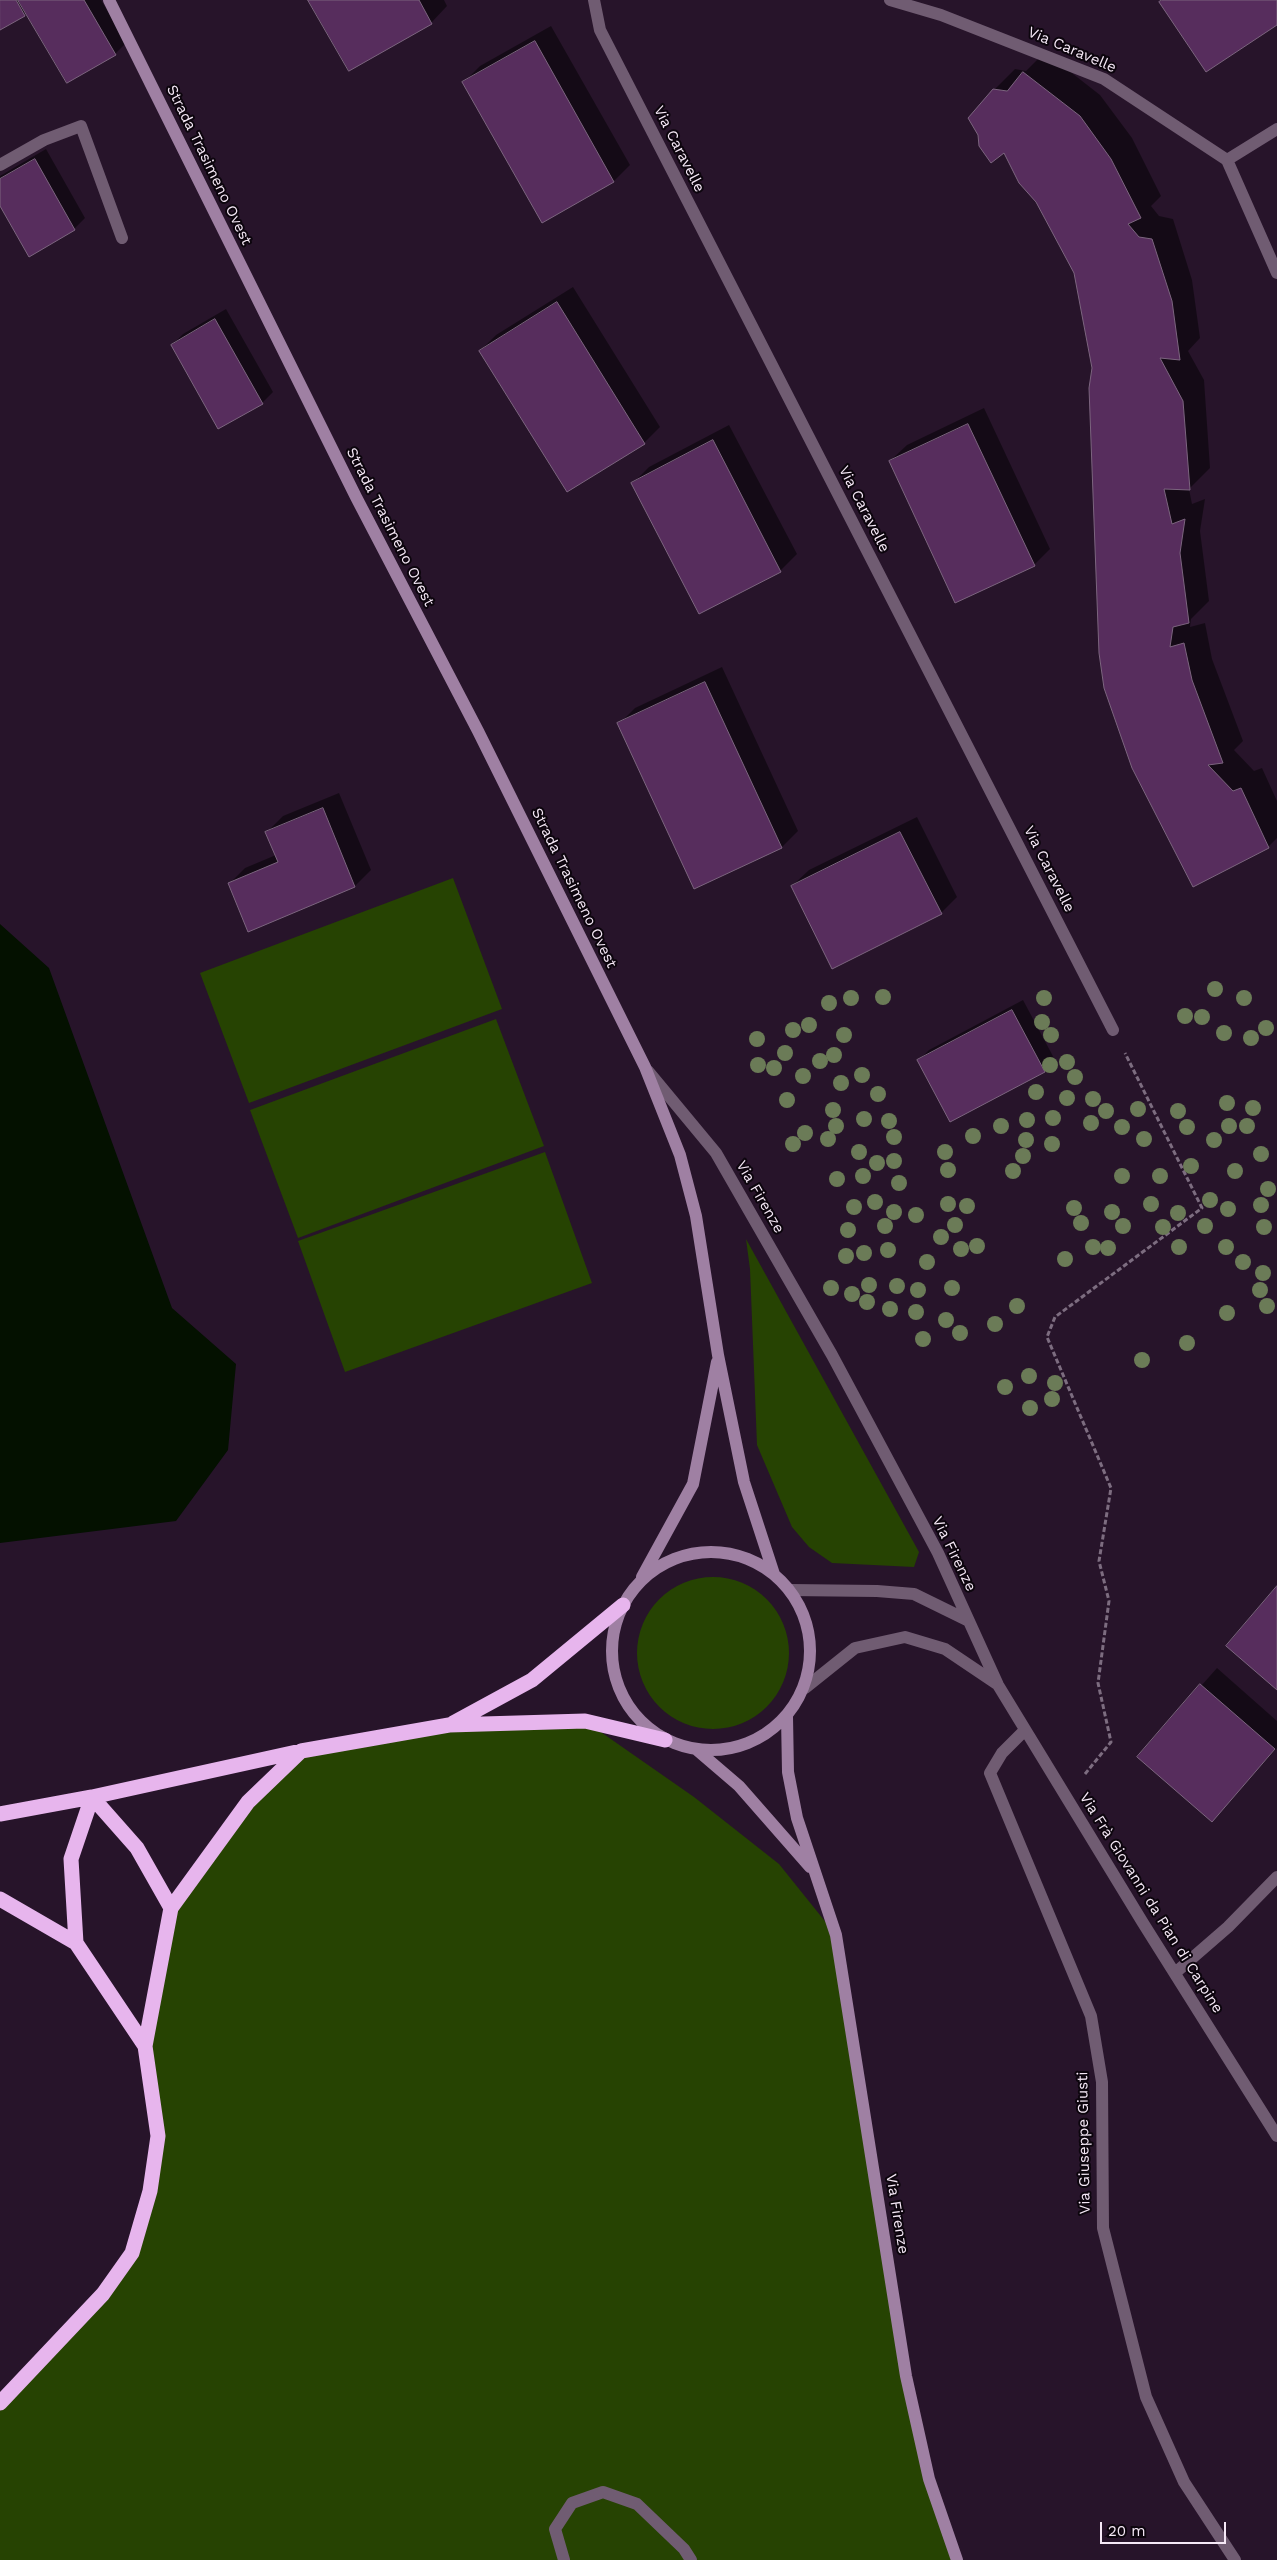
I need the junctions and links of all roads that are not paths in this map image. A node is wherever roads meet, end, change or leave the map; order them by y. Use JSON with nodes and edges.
{"nodes":[{"id":1,"x":110,"y":0,"type":"edge"},
{"id":2,"x":594,"y":0,"type":"edge"},
{"id":3,"x":890,"y":0,"type":"edge"},
{"id":4,"x":1277,"y":129,"type":"edge"},
{"id":5,"x":1227,"y":160,"type":"junction"},
{"id":6,"x":0,"y":164,"type":"edge"},
{"id":7,"x":122,"y":238,"type":"dead end"},
{"id":8,"x":1277,"y":273,"type":"edge"},
{"id":9,"x":1114,"y":1030,"type":"road end"},
{"id":10,"x":645,"y":1067,"type":"junction"},
{"id":11,"x":718,"y":1355,"type":"junction"},
{"id":12,"x":774,"y":1574,"type":"junction"},
{"id":13,"x":640,"y":1581,"type":"junction"},
{"id":14,"x":790,"y":1590,"type":"junction"},
{"id":15,"x":623,"y":1605,"type":"junction"},
{"id":16,"x":967,"y":1620,"type":"junction"},
{"id":17,"x":998,"y":1685,"type":"junction"},
{"id":18,"x":805,"y":1688,"type":"junction"},
{"id":19,"x":787,"y":1717,"type":"junction"},
{"id":20,"x":449,"y":1724,"type":"junction"},
{"id":21,"x":1025,"y":1730,"type":"junction"},
{"id":22,"x":665,"y":1740,"type":"junction"},
{"id":23,"x":697,"y":1750,"type":"junction"},
{"id":24,"x":301,"y":1751,"type":"junction"},
{"id":25,"x":92,"y":1797,"type":"junction"},
{"id":26,"x":0,"y":1814,"type":"edge"},
{"id":27,"x":813,"y":1871,"type":"junction"},
{"id":28,"x":1277,"y":1877,"type":"edge"},
{"id":29,"x":0,"y":1899,"type":"edge"},
{"id":30,"x":171,"y":1908,"type":"junction"},
{"id":31,"x":76,"y":1943,"type":"junction"},
{"id":32,"x":1176,"y":1973,"type":"junction"},
{"id":33,"x":145,"y":2046,"type":"junction"},
{"id":34,"x":1277,"y":2136,"type":"edge"},
{"id":35,"x":29,"y":2372,"type":"junction"},
{"id":36,"x":0,"y":2385,"type":"edge"},
{"id":37,"x":0,"y":2403,"type":"edge"},
{"id":38,"x":564,"y":2560,"type":"edge"},
{"id":39,"x":691,"y":2560,"type":"edge"},
{"id":40,"x":957,"y":2560,"type":"edge"},
{"id":41,"x":1235,"y":2560,"type":"edge"}],
"edges":[{"from":1,"to":10,"type":"main road","name":"Strada Trasimeno Ovest"},
{"from":2,"to":9,"type":"street","name":"Via Caravelle"},
{"from":3,"to":5,"type":"street","name":"Via Caravelle"},
{"from":4,"to":5,"type":"street"},
{"from":5,"to":8,"type":"street"},
{"from":6,"to":7,"type":"street"},
{"from":10,"to":11,"type":"main road"},
{"from":10,"to":16,"type":"street","name":"Via Firenze"},
{"from":11,"to":12,"type":"main road"},
{"from":11,"to":13,"type":"main road"},
{"from":12,"to":13,"type":"main road"},
{"from":12,"to":14,"type":"main road"},
{"from":13,"to":15,"type":"main road"},
{"from":14,"to":16,"type":"street"},
{"from":14,"to":18,"type":"main road"},
{"from":15,"to":20,"type":"highway"},
{"from":15,"to":22,"type":"main road"},
{"from":16,"to":17,"type":"street","name":"Via Frà Giovanni da Pian di Carpine"},
{"from":17,"to":18,"type":"street","name":"Via Frà Giovanni da Pian di Carpine"},
{"from":17,"to":21,"type":"street","name":"Via Frà Giovanni da Pian di Carpine"},
{"from":18,"to":19,"type":"main road"},
{"from":19,"to":23,"type":"main road"},
{"from":19,"to":27,"type":"main road","name":"Via Firenze"},
{"from":20,"to":22,"type":"highway"},
{"from":20,"to":24,"type":"highway"},
{"from":21,"to":32,"type":"street","name":"Via Frà Giovanni da Pian di Carpine"},
{"from":21,"to":41,"type":"street","name":"Via Giuseppe Giusti"},
{"from":22,"to":23,"type":"main road"},
{"from":23,"to":27,"type":"main road","name":"Via Firenze"},
{"from":24,"to":25,"type":"highway"},
{"from":24,"to":30,"type":"highway"},
{"from":25,"to":26,"type":"highway"},
{"from":25,"to":30,"type":"highway"},
{"from":25,"to":31,"type":"highway"},
{"from":27,"to":40,"type":"main road","name":"Via Firenze"},
{"from":28,"to":32,"type":"street"},
{"from":29,"to":31,"type":"highway"},
{"from":30,"to":33,"type":"highway"},
{"from":31,"to":33,"type":"highway"},
{"from":32,"to":34,"type":"street","name":"Via Frà Giovanni da Pian di Carpine"},
{"from":33,"to":35,"type":"highway"},
{"from":35,"to":36,"type":"highway"},
{"from":35,"to":37,"type":"highway"},
{"from":38,"to":39,"type":"street"}]}
